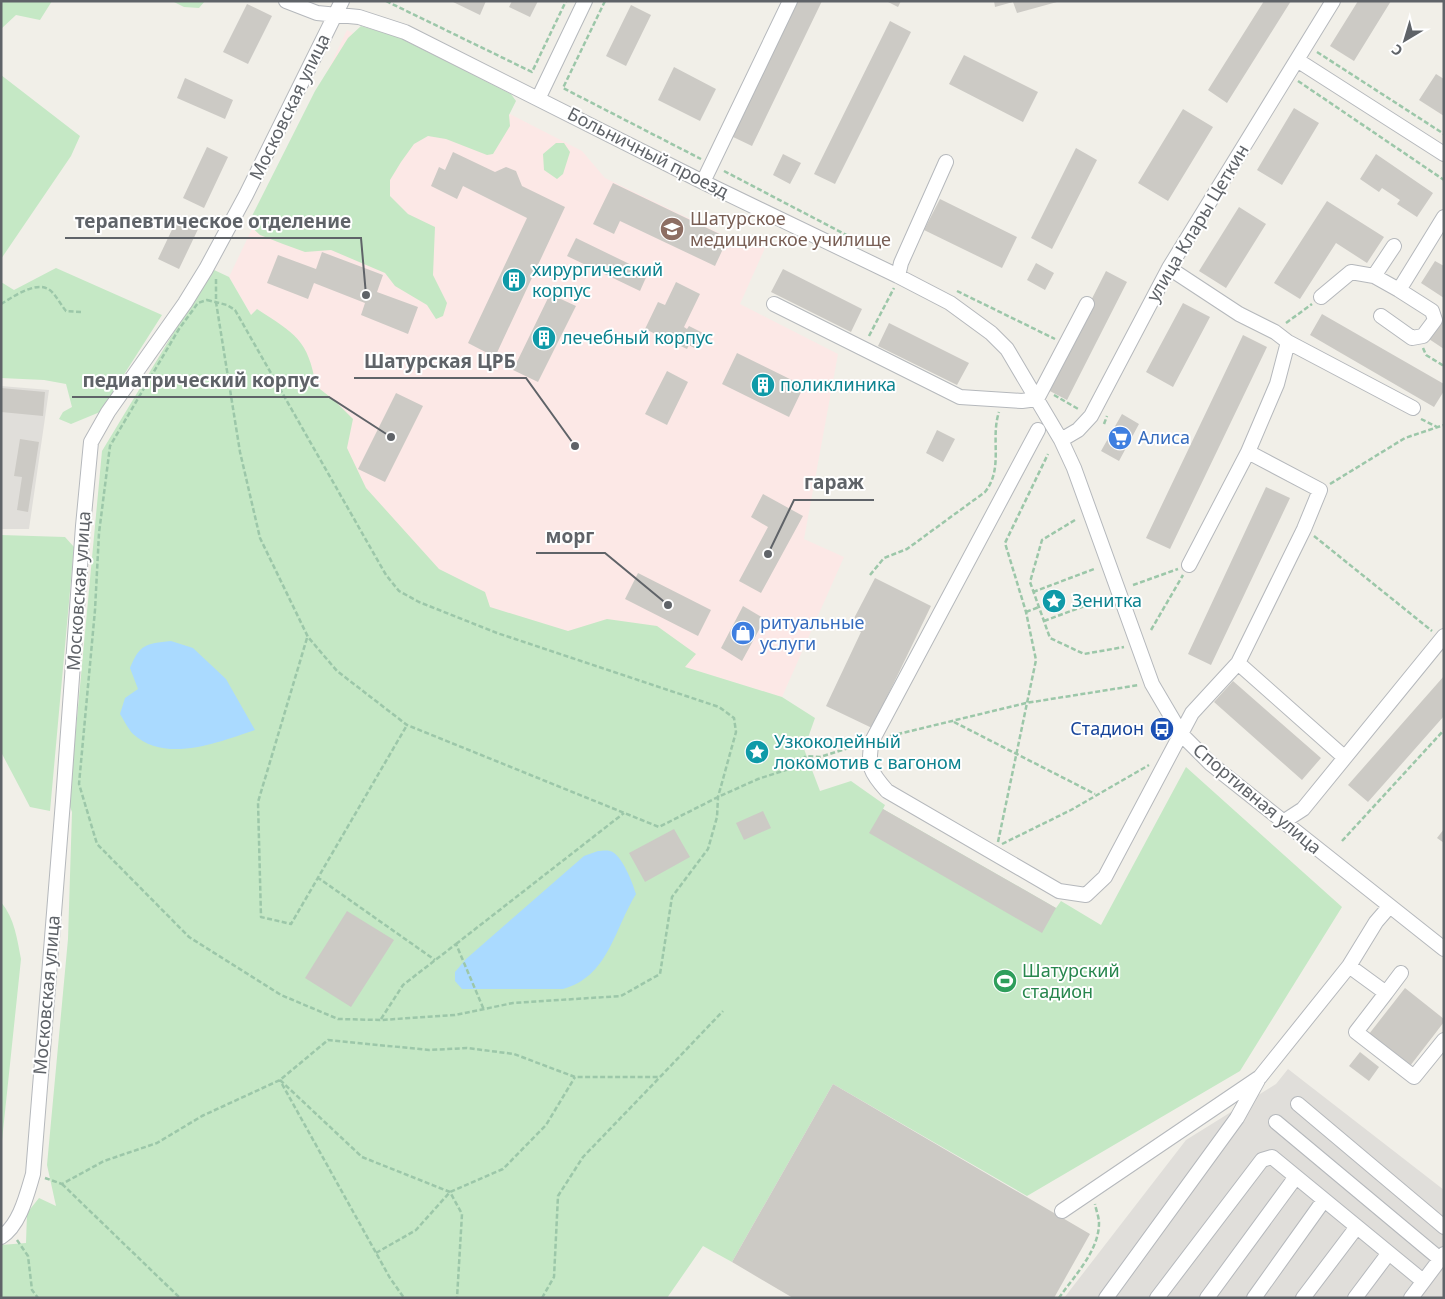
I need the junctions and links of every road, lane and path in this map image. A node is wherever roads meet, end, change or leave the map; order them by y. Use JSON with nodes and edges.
{"nodes":[{"id":1,"x":286,"y":1,"type":"edge"},
{"id":2,"x":342,"y":1,"type":"edge"},
{"id":3,"x":386,"y":1,"type":"edge"},
{"id":4,"x":566,"y":1,"type":"edge"},
{"id":5,"x":585,"y":1,"type":"edge"},
{"id":6,"x":605,"y":1,"type":"edge"},
{"id":7,"x":790,"y":1,"type":"edge"},
{"id":8,"x":1333,"y":1,"type":"edge"},
{"id":9,"x":335,"y":16,"type":"junction"},
{"id":10,"x":1315,"y":51,"type":"dead end"},
{"id":11,"x":1297,"y":60,"type":"junction"},
{"id":12,"x":1296,"y":80,"type":"dead end"},
{"id":13,"x":539,"y":97,"type":"junction"},
{"id":14,"x":1444,"y":134,"type":"edge"},
{"id":15,"x":1444,"y":154,"type":"edge"},
{"id":16,"x":946,"y":162,"type":"dead end"},
{"id":17,"x":712,"y":165,"type":"junction"},
{"id":18,"x":1444,"y":180,"type":"edge"},
{"id":19,"x":704,"y":182,"type":"junction"},
{"id":20,"x":1444,"y":217,"type":"edge"},
{"id":21,"x":858,"y":240,"type":"dead end"},
{"id":22,"x":1394,"y":246,"type":"dead end"},
{"id":23,"x":1169,"y":268,"type":"junction"},
{"id":24,"x":898,"y":276,"type":"junction"},
{"id":25,"x":1374,"y":276,"type":"junction"},
{"id":26,"x":216,"y":278,"type":"dead end"},
{"id":27,"x":953,"y":288,"type":"dead end"},
{"id":28,"x":1399,"y":290,"type":"junction"},
{"id":29,"x":1321,"y":297,"type":"joint"},
{"id":30,"x":216,"y":302,"type":"junction"},
{"id":31,"x":1,"y":304,"type":"edge"},
{"id":32,"x":774,"y":304,"type":"dead end"},
{"id":33,"x":1087,"y":304,"type":"dead end"},
{"id":34,"x":81,"y":312,"type":"dead end"},
{"id":35,"x":1381,"y":316,"type":"dead end"},
{"id":36,"x":1275,"y":332,"type":"junction"},
{"id":37,"x":1418,"y":337,"type":"junction"},
{"id":38,"x":1288,"y":342,"type":"junction"},
{"id":39,"x":1066,"y":344,"type":"junction"},
{"id":40,"x":863,"y":349,"type":"junction"},
{"id":41,"x":1444,"y":366,"type":"edge"},
{"id":42,"x":1040,"y":394,"type":"junction"},
{"id":43,"x":1006,"y":400,"type":"junction"},
{"id":44,"x":1413,"y":408,"type":"dead end"},
{"id":45,"x":1084,"y":412,"type":"dead end"},
{"id":46,"x":1444,"y":425,"type":"edge"},
{"id":47,"x":1038,"y":430,"type":"dead end"},
{"id":48,"x":1061,"y":440,"type":"junction"},
{"id":49,"x":1248,"y":452,"type":"junction"},
{"id":50,"x":1048,"y":454,"type":"dead end"},
{"id":51,"x":1320,"y":490,"type":"junction"},
{"id":52,"x":1075,"y":520,"type":"dead end"},
{"id":53,"x":1304,"y":529,"type":"junction"},
{"id":54,"x":1188,"y":565,"type":"junction"},
{"id":55,"x":1094,"y":569,"type":"dead end"},
{"id":56,"x":870,"y":575,"type":"dead end"},
{"id":57,"x":1133,"y":585,"type":"dead end"},
{"id":58,"x":1033,"y":592,"type":"junction"},
{"id":59,"x":1106,"y":598,"type":"dead end"},
{"id":60,"x":1038,"y":607,"type":"junction"},
{"id":61,"x":1026,"y":612,"type":"junction"},
{"id":62,"x":1043,"y":621,"type":"junction"},
{"id":63,"x":1151,"y":630,"type":"dead end"},
{"id":64,"x":308,"y":637,"type":"junction"},
{"id":65,"x":1442,"y":637,"type":"edge"},
{"id":66,"x":1125,"y":646,"type":"dead end"},
{"id":67,"x":1238,"y":663,"type":"junction"},
{"id":68,"x":1140,"y":685,"type":"dead end"},
{"id":69,"x":1026,"y":703,"type":"junction"},
{"id":70,"x":953,"y":721,"type":"junction"},
{"id":71,"x":407,"y":724,"type":"junction"},
{"id":72,"x":1444,"y":730,"type":"edge"},
{"id":73,"x":1182,"y":735,"type":"junction"},
{"id":74,"x":872,"y":741,"type":"junction"},
{"id":75,"x":1172,"y":752,"type":"junction"},
{"id":76,"x":1016,"y":753,"type":"junction"},
{"id":77,"x":1344,"y":757,"type":"junction"},
{"id":78,"x":1095,"y":794,"type":"junction"},
{"id":79,"x":718,"y":796,"type":"junction"},
{"id":80,"x":624,"y":813,"type":"junction"},
{"id":81,"x":1283,"y":822,"type":"junction"},
{"id":82,"x":1342,"y":841,"type":"dead end"},
{"id":83,"x":317,"y":877,"type":"junction"},
{"id":84,"x":1389,"y":906,"type":"junction"},
{"id":85,"x":456,"y":944,"type":"junction"},
{"id":86,"x":1444,"y":949,"type":"edge"},
{"id":87,"x":435,"y":960,"type":"junction"},
{"id":88,"x":1349,"y":966,"type":"junction"},
{"id":89,"x":1401,"y":973,"type":"dead end"},
{"id":90,"x":1386,"y":993,"type":"junction"},
{"id":91,"x":484,"y":1010,"type":"junction"},
{"id":92,"x":723,"y":1011,"type":"dead end"},
{"id":93,"x":381,"y":1020,"type":"junction"},
{"id":94,"x":1444,"y":1040,"type":"edge"},
{"id":95,"x":575,"y":1077,"type":"junction"},
{"id":96,"x":660,"y":1077,"type":"junction"},
{"id":97,"x":1260,"y":1077,"type":"junction"},
{"id":98,"x":280,"y":1080,"type":"junction"},
{"id":99,"x":1298,"y":1104,"type":"dead end"},
{"id":100,"x":1276,"y":1122,"type":"dead end"},
{"id":101,"x":33,"y":1174,"type":"junction"},
{"id":102,"x":1295,"y":1178,"type":"junction"},
{"id":103,"x":62,"y":1184,"type":"junction"},
{"id":104,"x":450,"y":1192,"type":"junction"},
{"id":105,"x":1091,"y":1192,"type":"junction"},
{"id":106,"x":1324,"y":1200,"type":"junction"},
{"id":107,"x":1062,"y":1211,"type":"dead end"},
{"id":108,"x":1444,"y":1227,"type":"edge"},
{"id":109,"x":1356,"y":1228,"type":"junction"},
{"id":110,"x":6,"y":1234,"type":"edge"},
{"id":111,"x":376,"y":1253,"type":"junction"},
{"id":112,"x":1388,"y":1254,"type":"junction"},
{"id":113,"x":1441,"y":1264,"type":"edge"},
{"id":114,"x":1422,"y":1281,"type":"junction"},
{"id":115,"x":38,"y":1298,"type":"edge"},
{"id":116,"x":180,"y":1298,"type":"edge"},
{"id":117,"x":404,"y":1298,"type":"edge"},
{"id":118,"x":457,"y":1298,"type":"edge"},
{"id":119,"x":542,"y":1298,"type":"edge"},
{"id":120,"x":1059,"y":1298,"type":"edge"},
{"id":121,"x":1106,"y":1298,"type":"edge"},
{"id":122,"x":1157,"y":1298,"type":"edge"},
{"id":123,"x":1207,"y":1298,"type":"edge"},
{"id":124,"x":1254,"y":1298,"type":"edge"},
{"id":125,"x":1303,"y":1298,"type":"edge"},
{"id":126,"x":1355,"y":1298,"type":"edge"},
{"id":127,"x":1410,"y":1298,"type":"edge"}],
"edges":[{"from":1,"to":9,"type":"street","name":"Больничный проезд"},
{"from":2,"to":9,"type":"street","name":"Московская улица"},
{"from":3,"to":4,"type":"path"},
{"from":5,"to":13,"type":"street"},
{"from":6,"to":17,"type":"path"},
{"from":7,"to":17,"type":"street"},
{"from":8,"to":11,"type":"street","name":"улица Клары Цеткин"},
{"from":9,"to":13,"type":"street","name":"Больничный проезд"},
{"from":9,"to":101,"type":"street","name":"Московская улица"},
{"from":10,"to":14,"type":"path"},
{"from":11,"to":15,"type":"street"},
{"from":11,"to":23,"type":"street","name":"улица Клары Цеткин"},
{"from":12,"to":18,"type":"path"},
{"from":13,"to":19,"type":"street","name":"Больничный проезд"},
{"from":16,"to":24,"type":"street"},
{"from":17,"to":19,"type":"street"},
{"from":17,"to":21,"type":"path"},
{"from":19,"to":24,"type":"street","name":"Больничный проезд"},
{"from":20,"to":28,"type":"street"},
{"from":22,"to":25,"type":"street"},
{"from":23,"to":36,"type":"street"},
{"from":23,"to":48,"type":"street","name":"улица Клары Цеткин"},
{"from":24,"to":40,"type":"path"},
{"from":24,"to":42,"type":"street","name":"Больничный проезд"},
{"from":25,"to":28,"type":"street"},
{"from":25,"to":29,"type":"street"},
{"from":26,"to":30,"type":"path"},
{"from":27,"to":39,"type":"path"},
{"from":28,"to":37,"type":"street"},
{"from":29,"to":36,"type":"path"},
{"from":30,"to":64,"type":"path"},
{"from":30,"to":79,"type":"path"},
{"from":30,"to":93,"type":"path"},
{"from":31,"to":34,"type":"path"},
{"from":32,"to":40,"type":"street"},
{"from":33,"to":39,"type":"street"},
{"from":35,"to":37,"type":"street"},
{"from":36,"to":38,"type":"street"},
{"from":37,"to":41,"type":"path"},
{"from":38,"to":44,"type":"street"},
{"from":38,"to":49,"type":"street"},
{"from":39,"to":42,"type":"street"},
{"from":40,"to":43,"type":"street"},
{"from":42,"to":43,"type":"street"},
{"from":42,"to":45,"type":"path"},
{"from":42,"to":48,"type":"street","name":"Больничный проезд"},
{"from":43,"to":56,"type":"path"},
{"from":46,"to":51,"type":"path"},
{"from":47,"to":74,"type":"street"},
{"from":48,"to":73,"type":"street","name":"Спортивная улица"},
{"from":49,"to":51,"type":"street"},
{"from":49,"to":54,"type":"street"},
{"from":50,"to":61,"type":"path"},
{"from":51,"to":53,"type":"street"},
{"from":52,"to":58,"type":"path"},
{"from":53,"to":65,"type":"path"},
{"from":53,"to":67,"type":"street"},
{"from":54,"to":57,"type":"path"},
{"from":54,"to":63,"type":"path"},
{"from":55,"to":58,"type":"path"},
{"from":58,"to":60,"type":"path"},
{"from":59,"to":62,"type":"path"},
{"from":60,"to":61,"type":"path"},
{"from":60,"to":62,"type":"path"},
{"from":61,"to":69,"type":"path"},
{"from":62,"to":66,"type":"path"},
{"from":64,"to":71,"type":"path"},
{"from":64,"to":83,"type":"path"},
{"from":65,"to":77,"type":"street"},
{"from":67,"to":73,"type":"street"},
{"from":67,"to":77,"type":"street"},
{"from":68,"to":69,"type":"path"},
{"from":69,"to":70,"type":"path"},
{"from":69,"to":76,"type":"path"},
{"from":70,"to":74,"type":"path"},
{"from":70,"to":76,"type":"path"},
{"from":71,"to":80,"type":"path"},
{"from":71,"to":83,"type":"path"},
{"from":72,"to":82,"type":"path"},
{"from":73,"to":75,"type":"street"},
{"from":73,"to":81,"type":"street","name":"Спортивная улица"},
{"from":74,"to":75,"type":"street"},
{"from":74,"to":79,"type":"path"},
{"from":75,"to":78,"type":"path"},
{"from":76,"to":78,"type":"path"},
{"from":76,"to":78,"type":"path"},
{"from":77,"to":81,"type":"street"},
{"from":79,"to":80,"type":"path"},
{"from":79,"to":91,"type":"path"},
{"from":80,"to":85,"type":"path"},
{"from":81,"to":84,"type":"street","name":"Спортивная улица"},
{"from":83,"to":87,"type":"path"},
{"from":84,"to":86,"type":"street","name":"Спортивная улица"},
{"from":84,"to":88,"type":"street"},
{"from":85,"to":87,"type":"path"},
{"from":85,"to":91,"type":"path"},
{"from":87,"to":93,"type":"path"},
{"from":88,"to":90,"type":"street"},
{"from":88,"to":97,"type":"street"},
{"from":89,"to":90,"type":"street"},
{"from":90,"to":94,"type":"street"},
{"from":91,"to":93,"type":"path"},
{"from":92,"to":96,"type":"path"},
{"from":95,"to":96,"type":"path"},
{"from":95,"to":98,"type":"path"},
{"from":95,"to":104,"type":"path"},
{"from":96,"to":119,"type":"path"},
{"from":97,"to":105,"type":"street"},
{"from":97,"to":121,"type":"street"},
{"from":98,"to":103,"type":"path"},
{"from":98,"to":104,"type":"path"},
{"from":98,"to":111,"type":"path"},
{"from":99,"to":108,"type":"street"},
{"from":100,"to":113,"type":"street"},
{"from":101,"to":103,"type":"path"},
{"from":101,"to":110,"type":"street","name":"Московская улица"},
{"from":102,"to":106,"type":"street"},
{"from":102,"to":122,"type":"street"},
{"from":102,"to":123,"type":"street"},
{"from":103,"to":116,"type":"path"},
{"from":104,"to":111,"type":"path"},
{"from":104,"to":118,"type":"path"},
{"from":105,"to":107,"type":"street"},
{"from":105,"to":120,"type":"path"},
{"from":106,"to":109,"type":"street"},
{"from":106,"to":124,"type":"street"},
{"from":109,"to":112,"type":"street"},
{"from":109,"to":125,"type":"street"},
{"from":110,"to":115,"type":"path"},
{"from":111,"to":117,"type":"path"},
{"from":112,"to":114,"type":"street"},
{"from":112,"to":126,"type":"street"},
{"from":113,"to":114,"type":"street"},
{"from":114,"to":127,"type":"street"}]}
